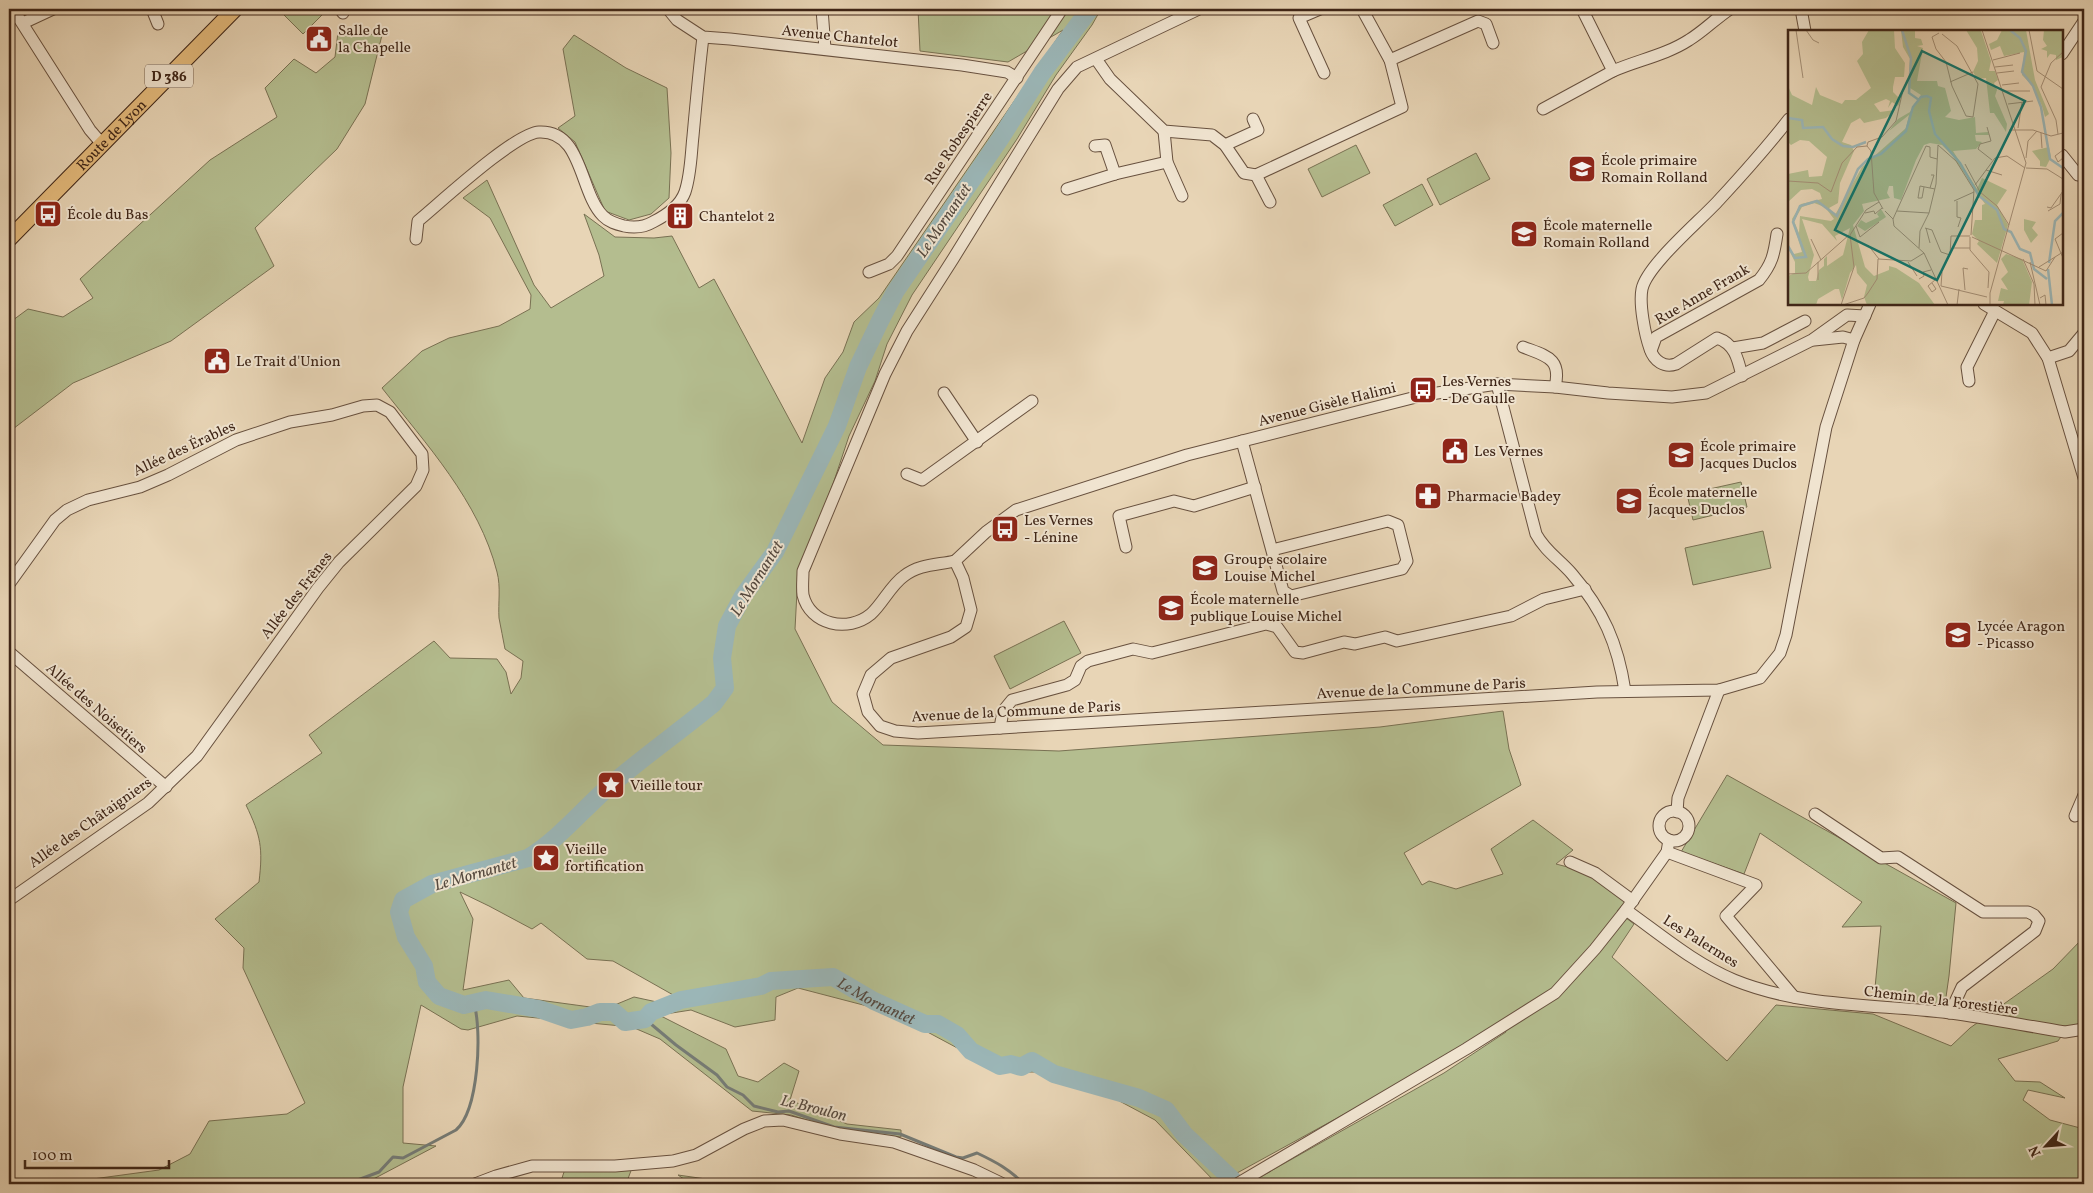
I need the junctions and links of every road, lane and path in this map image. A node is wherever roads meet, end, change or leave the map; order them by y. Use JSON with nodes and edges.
{"nodes":[{"id":1,"x":13,"y":9,"type":"edge"},
{"id":2,"x":53,"y":9,"type":"edge"},
{"id":3,"x":152,"y":9,"type":"edge"},
{"id":4,"x":236,"y":9,"type":"edge"},
{"id":5,"x":668,"y":9,"type":"edge"},
{"id":6,"x":822,"y":9,"type":"edge"},
{"id":7,"x":1062,"y":9,"type":"edge"},
{"id":8,"x":1199,"y":9,"type":"edge"},
{"id":9,"x":1320,"y":9,"type":"edge"},
{"id":10,"x":1362,"y":9,"type":"edge"},
{"id":11,"x":1582,"y":9,"type":"edge"},
{"id":12,"x":1730,"y":9,"type":"edge"},
{"id":13,"x":1801,"y":9,"type":"edge"},
{"id":14,"x":2084,"y":20,"type":"edge"},
{"id":15,"x":23,"y":23,"type":"junction"},
{"id":16,"x":158,"y":24,"type":"dead end"},
{"id":17,"x":1804,"y":30,"type":"edge"},
{"id":18,"x":702,"y":37,"type":"junction"},
{"id":19,"x":1493,"y":43,"type":"dead end"},
{"id":20,"x":826,"y":50,"type":"junction"},
{"id":21,"x":2063,"y":52,"type":"edge"},
{"id":22,"x":1096,"y":58,"type":"junction"},
{"id":23,"x":1390,"y":60,"type":"junction"},
{"id":24,"x":1612,"y":71,"type":"junction"},
{"id":25,"x":1324,"y":73,"type":"dead end"},
{"id":26,"x":1017,"y":78,"type":"junction"},
{"id":27,"x":1543,"y":109,"type":"dead end"},
{"id":28,"x":1253,"y":119,"type":"dead end"},
{"id":29,"x":1788,"y":120,"type":"edge"},
{"id":30,"x":1164,"y":131,"type":"junction"},
{"id":31,"x":102,"y":144,"type":"junction"},
{"id":32,"x":1225,"y":145,"type":"junction"},
{"id":33,"x":1095,"y":146,"type":"dead end"},
{"id":34,"x":2063,"y":156,"type":"edge"},
{"id":35,"x":1167,"y":162,"type":"junction"},
{"id":36,"x":2084,"y":168,"type":"edge"},
{"id":37,"x":1115,"y":174,"type":"junction"},
{"id":38,"x":1256,"y":175,"type":"junction"},
{"id":39,"x":1067,"y":189,"type":"dead end"},
{"id":40,"x":1182,"y":196,"type":"dead end"},
{"id":41,"x":1270,"y":202,"type":"dead end"},
{"id":42,"x":1776,"y":234,"type":"dead end"},
{"id":43,"x":9,"y":239,"type":"edge"},
{"id":44,"x":416,"y":239,"type":"dead end"},
{"id":45,"x":869,"y":272,"type":"dead end"},
{"id":46,"x":1870,"y":305,"type":"edge"},
{"id":47,"x":1986,"y":305,"type":"edge"},
{"id":48,"x":1995,"y":311,"type":"junction"},
{"id":49,"x":1864,"y":316,"type":"junction"},
{"id":50,"x":1805,"y":321,"type":"dead end"},
{"id":51,"x":1837,"y":321,"type":"junction"},
{"id":52,"x":2084,"y":333,"type":"edge"},
{"id":53,"x":1849,"y":338,"type":"junction"},
{"id":54,"x":1812,"y":340,"type":"junction"},
{"id":55,"x":1523,"y":347,"type":"dead end"},
{"id":56,"x":1732,"y":348,"type":"junction"},
{"id":57,"x":1650,"y":351,"type":"junction"},
{"id":58,"x":2048,"y":358,"type":"junction"},
{"id":59,"x":1742,"y":376,"type":"junction"},
{"id":60,"x":1969,"y":381,"type":"dead end"},
{"id":61,"x":1497,"y":384,"type":"junction"},
{"id":62,"x":1555,"y":387,"type":"junction"},
{"id":63,"x":944,"y":393,"type":"dead end"},
{"id":64,"x":1032,"y":401,"type":"dead end"},
{"id":65,"x":377,"y":405,"type":"joint"},
{"id":66,"x":1242,"y":441,"type":"junction"},
{"id":67,"x":977,"y":442,"type":"junction"},
{"id":68,"x":907,"y":474,"type":"dead end"},
{"id":69,"x":2084,"y":478,"type":"edge"},
{"id":70,"x":1255,"y":487,"type":"junction"},
{"id":71,"x":1126,"y":548,"type":"dead end"},
{"id":72,"x":1272,"y":550,"type":"junction"},
{"id":73,"x":955,"y":561,"type":"junction"},
{"id":74,"x":9,"y":584,"type":"edge"},
{"id":75,"x":1585,"y":589,"type":"junction"},
{"id":76,"x":9,"y":652,"type":"edge"},
{"id":77,"x":1719,"y":690,"type":"junction"},
{"id":78,"x":1625,"y":691,"type":"junction"},
{"id":79,"x":1000,"y":728,"type":"junction"},
{"id":80,"x":166,"y":787,"type":"junction"},
{"id":81,"x":2084,"y":795,"type":"edge"},
{"id":82,"x":1677,"y":812,"type":"junction"},
{"id":83,"x":1815,"y":814,"type":"dead end"},
{"id":84,"x":2075,"y":816,"type":"dead end"},
{"id":85,"x":1669,"y":840,"type":"junction"},
{"id":86,"x":1668,"y":852,"type":"junction"},
{"id":87,"x":1570,"y":862,"type":"dead end"},
{"id":88,"x":9,"y":900,"type":"edge"},
{"id":89,"x":1629,"y":905,"type":"junction"},
{"id":90,"x":1794,"y":997,"type":"junction"},
{"id":91,"x":1950,"y":1013,"type":"junction"},
{"id":92,"x":2084,"y":1029,"type":"edge"},
{"id":93,"x":2065,"y":1032,"type":"junction"},
{"id":94,"x":2084,"y":1038,"type":"edge"},
{"id":95,"x":475,"y":1184,"type":"edge"},
{"id":96,"x":1003,"y":1184,"type":"edge"},
{"id":97,"x":1237,"y":1184,"type":"edge"}],
"edges":[{"from":1,"to":15,"type":"street"},
{"from":2,"to":15,"type":"street"},
{"from":3,"to":16,"type":"street"},
{"from":4,"to":31,"type":"main road","name":"Route de Lyon","number":"D 386"},
{"from":5,"to":18,"type":"street","name":"Avenue Chantelot"},
{"from":6,"to":20,"type":"street"},
{"from":7,"to":26,"type":"street","name":"Rue Robespierre"},
{"from":8,"to":22,"type":"street"},
{"from":9,"to":25,"type":"street"},
{"from":10,"to":23,"type":"street"},
{"from":11,"to":24,"type":"street"},
{"from":12,"to":24,"type":"street"},
{"from":13,"to":17,"type":"street"},
{"from":14,"to":21,"type":"street"},
{"from":15,"to":31,"type":"street"},
{"from":18,"to":20,"type":"street","name":"Avenue Chantelot"},
{"from":18,"to":44,"type":"street"},
{"from":19,"to":23,"type":"street"},
{"from":20,"to":26,"type":"street","name":"Avenue Chantelot"},
{"from":22,"to":30,"type":"street"},
{"from":22,"to":73,"type":"street"},
{"from":23,"to":38,"type":"street"},
{"from":24,"to":27,"type":"street"},
{"from":26,"to":45,"type":"street","name":"Rue Robespierre"},
{"from":28,"to":32,"type":"street"},
{"from":29,"to":57,"type":"street"},
{"from":30,"to":32,"type":"street"},
{"from":30,"to":35,"type":"street"},
{"from":31,"to":43,"type":"main road","name":"Route de Lyon","number":"D 386"},
{"from":32,"to":38,"type":"street"},
{"from":33,"to":37,"type":"street"},
{"from":34,"to":36,"type":"street"},
{"from":35,"to":37,"type":"street"},
{"from":35,"to":40,"type":"street"},
{"from":37,"to":39,"type":"street"},
{"from":38,"to":41,"type":"street"},
{"from":42,"to":57,"type":"street","name":"Rue Anne Frank"},
{"from":46,"to":49,"type":"street","name":"Avenue de la Commune de Paris"},
{"from":47,"to":48,"type":"street"},
{"from":48,"to":58,"type":"street"},
{"from":48,"to":60,"type":"street"},
{"from":49,"to":51,"type":"street","name":"Avenue Gisèle Halimi"},
{"from":49,"to":53,"type":"street","name":"Avenue de la Commune de Paris"},
{"from":50,"to":56,"type":"street"},
{"from":51,"to":53,"type":"street"},
{"from":51,"to":54,"type":"street","name":"Avenue Gisèle Halimi"},
{"from":52,"to":58,"type":"street"},
{"from":53,"to":54,"type":"street","name":"Avenue Gisèle Halimi"},
{"from":53,"to":77,"type":"street","name":"Avenue de la Commune de Paris"},
{"from":54,"to":59,"type":"street","name":"Avenue Gisèle Halimi"},
{"from":55,"to":62,"type":"street"},
{"from":56,"to":57,"type":"street"},
{"from":56,"to":59,"type":"street"},
{"from":58,"to":69,"type":"street"},
{"from":59,"to":62,"type":"street","name":"Avenue Gisèle Halimi"},
{"from":61,"to":62,"type":"street","name":"Avenue Gisèle Halimi"},
{"from":61,"to":66,"type":"street","name":"Avenue Gisèle Halimi"},
{"from":61,"to":75,"type":"street"},
{"from":63,"to":67,"type":"street"},
{"from":64,"to":67,"type":"street"},
{"from":65,"to":74,"type":"street","name":"Allée des Érables"},
{"from":65,"to":80,"type":"street","name":"Allée des Frênes"},
{"from":66,"to":70,"type":"street"},
{"from":66,"to":73,"type":"street","name":"Avenue Gisèle Halimi"},
{"from":67,"to":68,"type":"street"},
{"from":70,"to":71,"type":"street"},
{"from":70,"to":72,"type":"street"},
{"from":72,"to":72,"type":"street"},
{"from":73,"to":79,"type":"street","name":"Avenue de la Commune de Paris"},
{"from":75,"to":78,"type":"street"},
{"from":75,"to":79,"type":"street"},
{"from":76,"to":80,"type":"street","name":"Allée des Noisetiers"},
{"from":77,"to":78,"type":"street","name":"Avenue de la Commune de Paris"},
{"from":77,"to":82,"type":"street"},
{"from":78,"to":79,"type":"street","name":"Avenue de la Commune de Paris"},
{"from":80,"to":88,"type":"street","name":"Allée des Châtaigniers"},
{"from":81,"to":84,"type":"street"},
{"from":82,"to":85,"type":"street"},
{"from":82,"to":85,"type":"street"},
{"from":83,"to":91,"type":"street"},
{"from":85,"to":86,"type":"street"},
{"from":86,"to":89,"type":"street"},
{"from":86,"to":90,"type":"street"},
{"from":87,"to":89,"type":"street","name":"Les Palermes"},
{"from":89,"to":90,"type":"street","name":"Les Palermes"},
{"from":89,"to":97,"type":"street"},
{"from":90,"to":91,"type":"street","name":"Chemin de la Forestière"},
{"from":91,"to":93,"type":"street","name":"Chemin de la Forestière"},
{"from":92,"to":93,"type":"street","name":"Chemin de la Forestière"},
{"from":93,"to":94,"type":"street"},
{"from":95,"to":96,"type":"street"}]}
